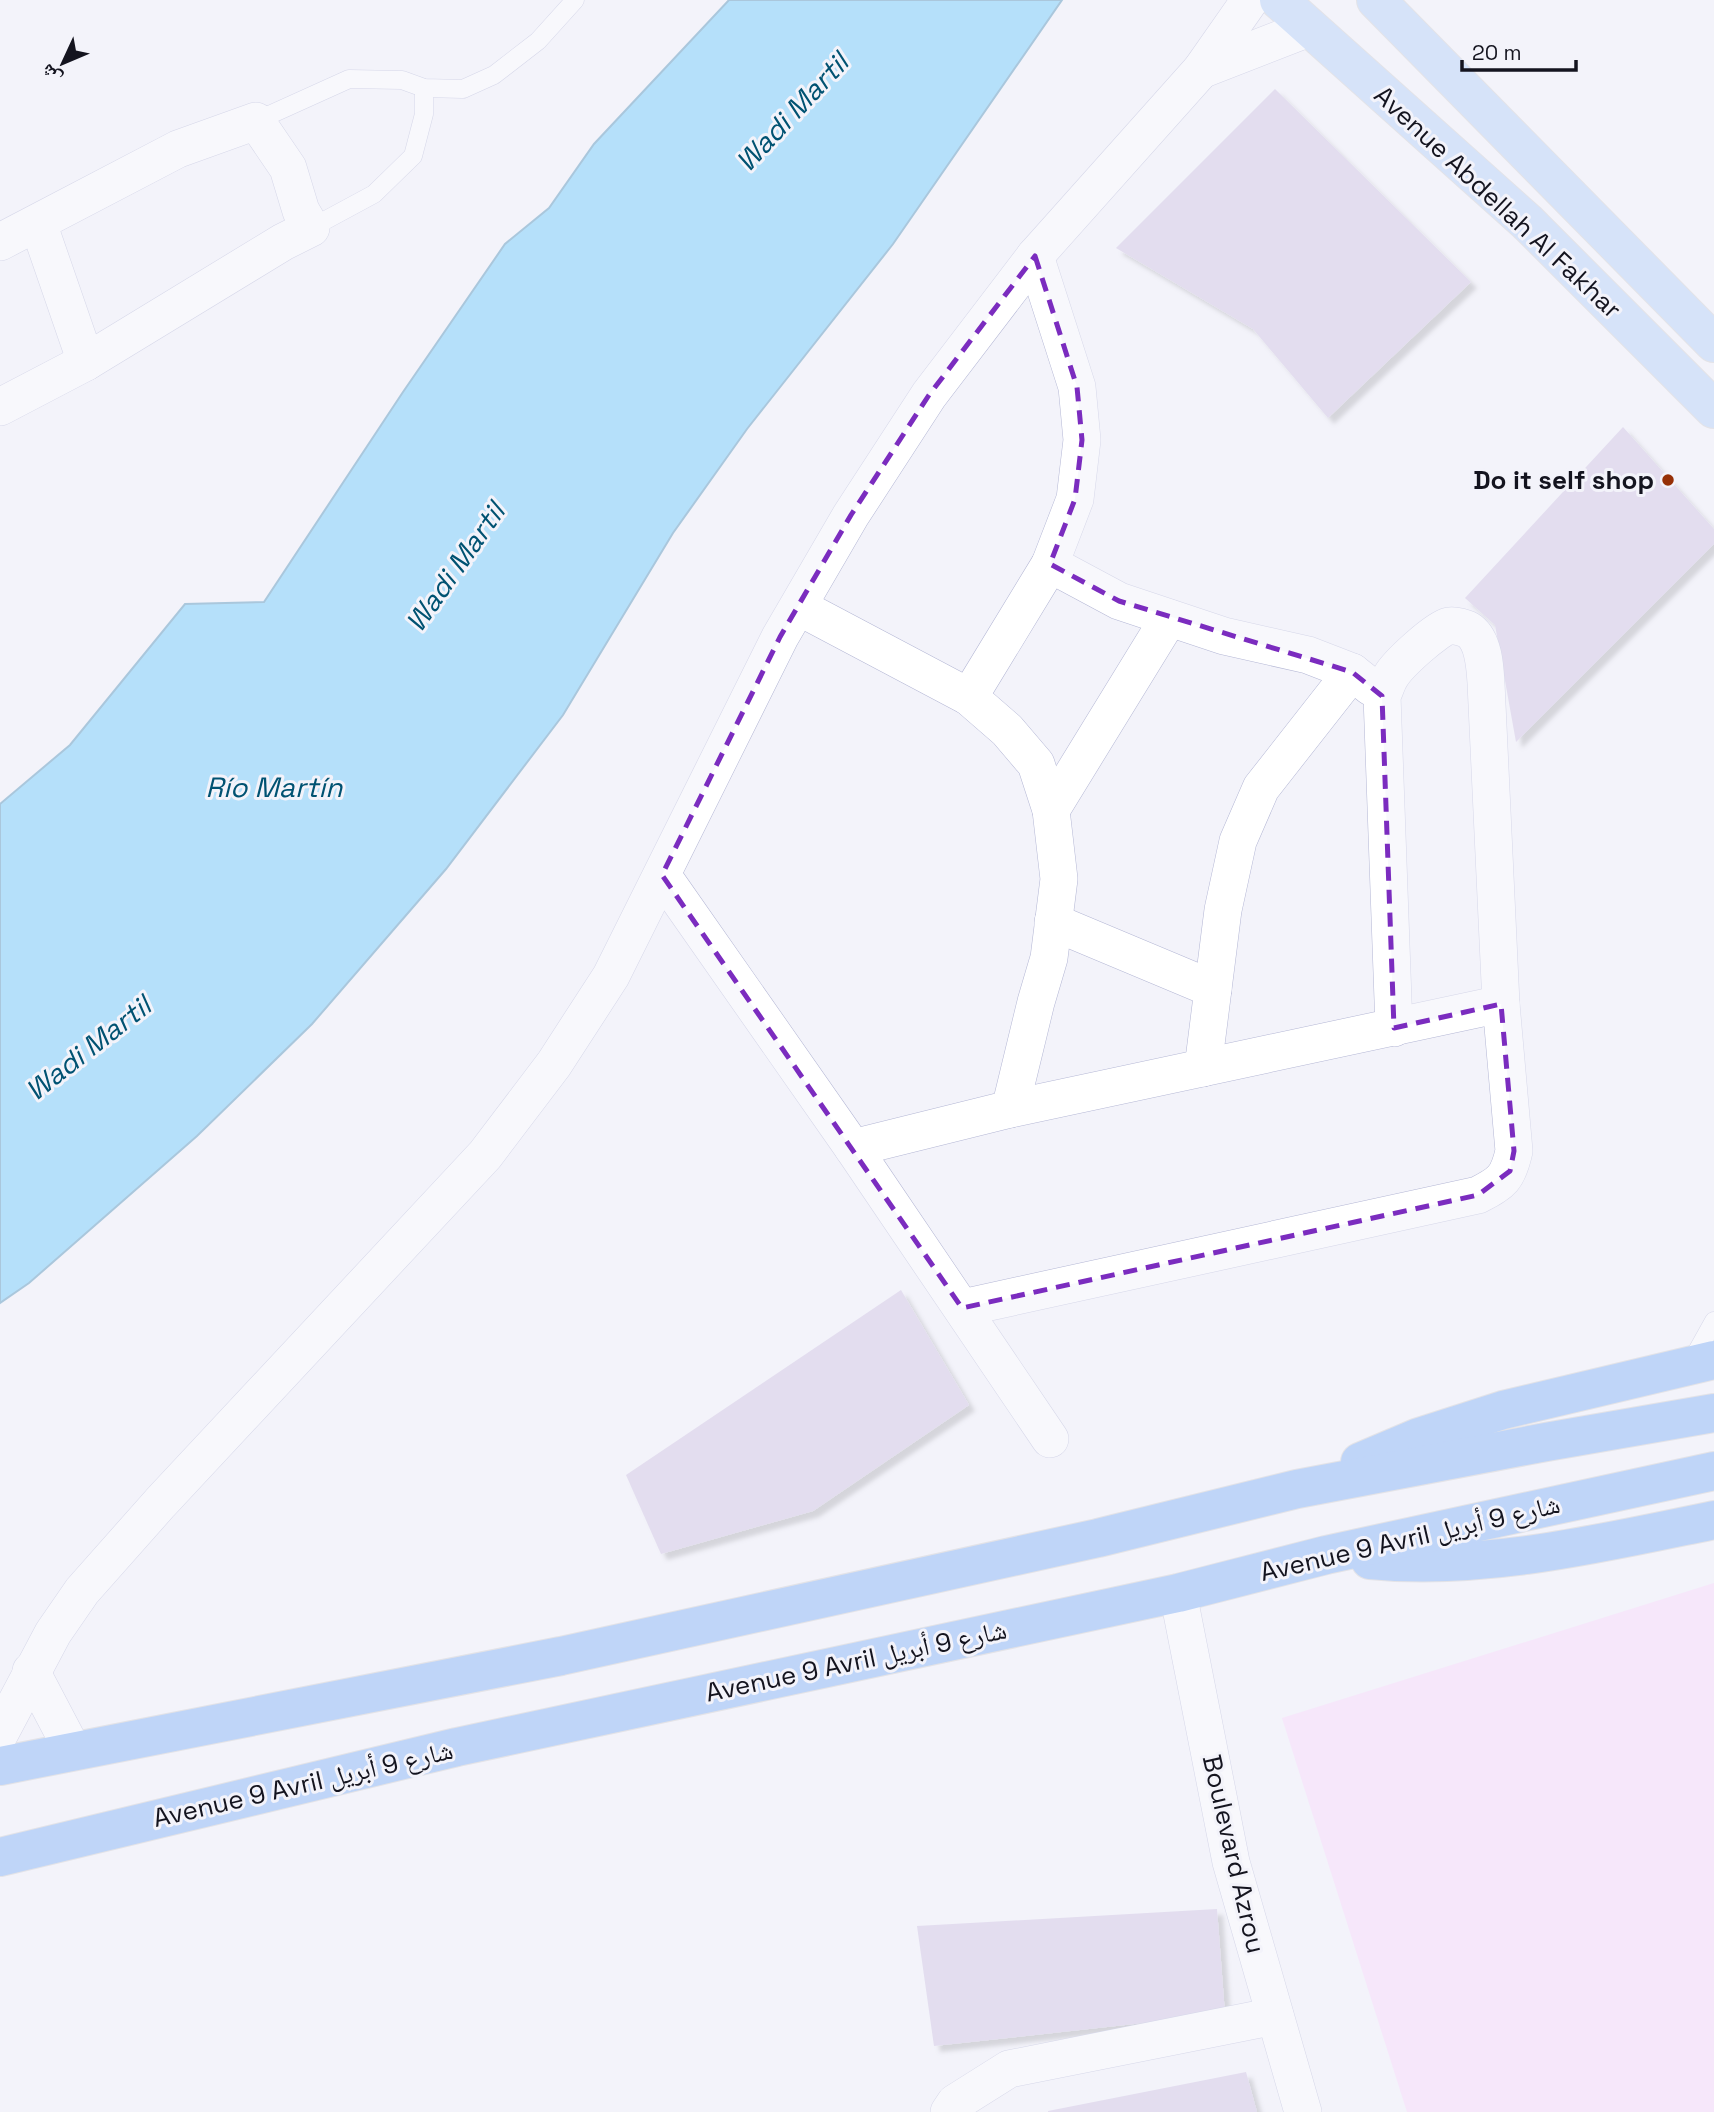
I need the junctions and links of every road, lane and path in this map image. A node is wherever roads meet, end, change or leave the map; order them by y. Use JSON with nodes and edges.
{"nodes":[{"id":1,"x":575,"y":0,"type":"edge"},
{"id":2,"x":1250,"y":0,"type":"edge"},
{"id":3,"x":1279,"y":0,"type":"edge"},
{"id":4,"x":1376,"y":0,"type":"edge"},
{"id":5,"x":1309,"y":28,"type":"junction"},
{"id":6,"x":1201,"y":70,"type":"junction"},
{"id":7,"x":425,"y":88,"type":"junction"},
{"id":8,"x":256,"y":121,"type":"junction"},
{"id":9,"x":38,"y":223,"type":"junction"},
{"id":10,"x":311,"y":228,"type":"junction"},
{"id":11,"x":0,"y":242,"type":"edge"},
{"id":12,"x":1035,"y":256,"type":"junction"},
{"id":13,"x":1714,"y":342,"type":"edge"},
{"id":14,"x":86,"y":362,"type":"junction"},
{"id":15,"x":0,"y":407,"type":"edge"},
{"id":16,"x":1714,"y":409,"type":"edge"},
{"id":17,"x":1050,"y":564,"type":"junction"},
{"id":18,"x":799,"y":607,"type":"junction"},
{"id":19,"x":1169,"y":618,"type":"junction"},
{"id":20,"x":1352,"y":673,"type":"junction"},
{"id":21,"x":1382,"y":696,"type":"junction"},
{"id":22,"x":969,"y":697,"type":"junction"},
{"id":23,"x":1051,"y":810,"type":"junction"},
{"id":24,"x":662,"y":875,"type":"junction"},
{"id":25,"x":1053,"y":922,"type":"junction"},
{"id":26,"x":1213,"y":989,"type":"junction"},
{"id":27,"x":1501,"y":1004,"type":"junction"},
{"id":28,"x":1394,"y":1028,"type":"junction"},
{"id":29,"x":1203,"y":1068,"type":"junction"},
{"id":30,"x":1010,"y":1109,"type":"junction"},
{"id":31,"x":853,"y":1148,"type":"junction"},
{"id":32,"x":962,"y":1308,"type":"junction"},
{"id":33,"x":1714,"y":1321,"type":"edge"},
{"id":34,"x":1701,"y":1363,"type":"edge"},
{"id":35,"x":1714,"y":1413,"type":"edge"},
{"id":36,"x":1050,"y":1439,"type":"dead end"},
{"id":37,"x":1714,"y":1471,"type":"edge"},
{"id":38,"x":1297,"y":1489,"type":"junction"},
{"id":39,"x":1714,"y":1520,"type":"edge"},
{"id":40,"x":1326,"y":1555,"type":"junction"},
{"id":41,"x":1178,"y":1593,"type":"junction"},
{"id":42,"x":31,"y":1671,"type":"junction"},
{"id":43,"x":0,"y":1733,"type":"edge"},
{"id":44,"x":73,"y":1751,"type":"junction"},
{"id":45,"x":0,"y":1766,"type":"edge"},
{"id":46,"x":0,"y":1857,"type":"edge"},
{"id":47,"x":1275,"y":2016,"type":"junction"},
{"id":48,"x":949,"y":2112,"type":"edge"},
{"id":49,"x":1303,"y":2112,"type":"edge"}],
"edges":[{"from":1,"to":7,"type":"lane"},
{"from":2,"to":6,"type":"street"},
{"from":3,"to":5,"type":"main road","name":"Avenue Abdellah Al Fakhar"},
{"from":4,"to":13,"type":"main road","name":"Avenue Abdellah Al Fakhar"},
{"from":5,"to":6,"type":"street"},
{"from":5,"to":16,"type":"main road","name":"Avenue Abdellah Al Fakhar"},
{"from":6,"to":12,"type":"street"},
{"from":7,"to":8,"type":"lane"},
{"from":7,"to":10,"type":"lane"},
{"from":8,"to":9,"type":"street"},
{"from":8,"to":10,"type":"street"},
{"from":9,"to":11,"type":"street"},
{"from":9,"to":14,"type":"street"},
{"from":10,"to":14,"type":"street"},
{"from":12,"to":17,"type":"street"},
{"from":12,"to":18,"type":"street"},
{"from":14,"to":15,"type":"street"},
{"from":17,"to":19,"type":"street"},
{"from":17,"to":22,"type":"street"},
{"from":18,"to":22,"type":"street"},
{"from":18,"to":24,"type":"street"},
{"from":19,"to":20,"type":"street"},
{"from":19,"to":23,"type":"street"},
{"from":20,"to":21,"type":"street"},
{"from":20,"to":26,"type":"street"},
{"from":21,"to":27,"type":"street"},
{"from":21,"to":28,"type":"street"},
{"from":22,"to":23,"type":"street"},
{"from":23,"to":25,"type":"street"},
{"from":24,"to":31,"type":"street"},
{"from":24,"to":42,"type":"street"},
{"from":25,"to":26,"type":"street"},
{"from":25,"to":30,"type":"street"},
{"from":26,"to":29,"type":"street"},
{"from":27,"to":28,"type":"street"},
{"from":27,"to":32,"type":"street"},
{"from":28,"to":29,"type":"street"},
{"from":29,"to":30,"type":"street"},
{"from":30,"to":31,"type":"street"},
{"from":31,"to":32,"type":"street"},
{"from":32,"to":36,"type":"street"},
{"from":33,"to":34,"type":"lane"},
{"from":34,"to":38,"type":"highway"},
{"from":35,"to":38,"type":"highway"},
{"from":37,"to":40,"type":"highway","name":"Avenue 9 Avril شارع 9 أبريل"},
{"from":38,"to":44,"type":"highway"},
{"from":39,"to":40,"type":"highway"},
{"from":40,"to":41,"type":"highway","name":"Avenue 9 Avril شارع 9 أبريل"},
{"from":41,"to":46,"type":"highway","name":"Avenue 9 Avril شارع 9 أبريل"},
{"from":41,"to":47,"type":"street","name":"Boulevard Azrou"},
{"from":42,"to":43,"type":"street"},
{"from":42,"to":44,"type":"street"},
{"from":44,"to":45,"type":"highway"},
{"from":47,"to":48,"type":"street"},
{"from":47,"to":49,"type":"street","name":"Boulevard Azrou"}]}
